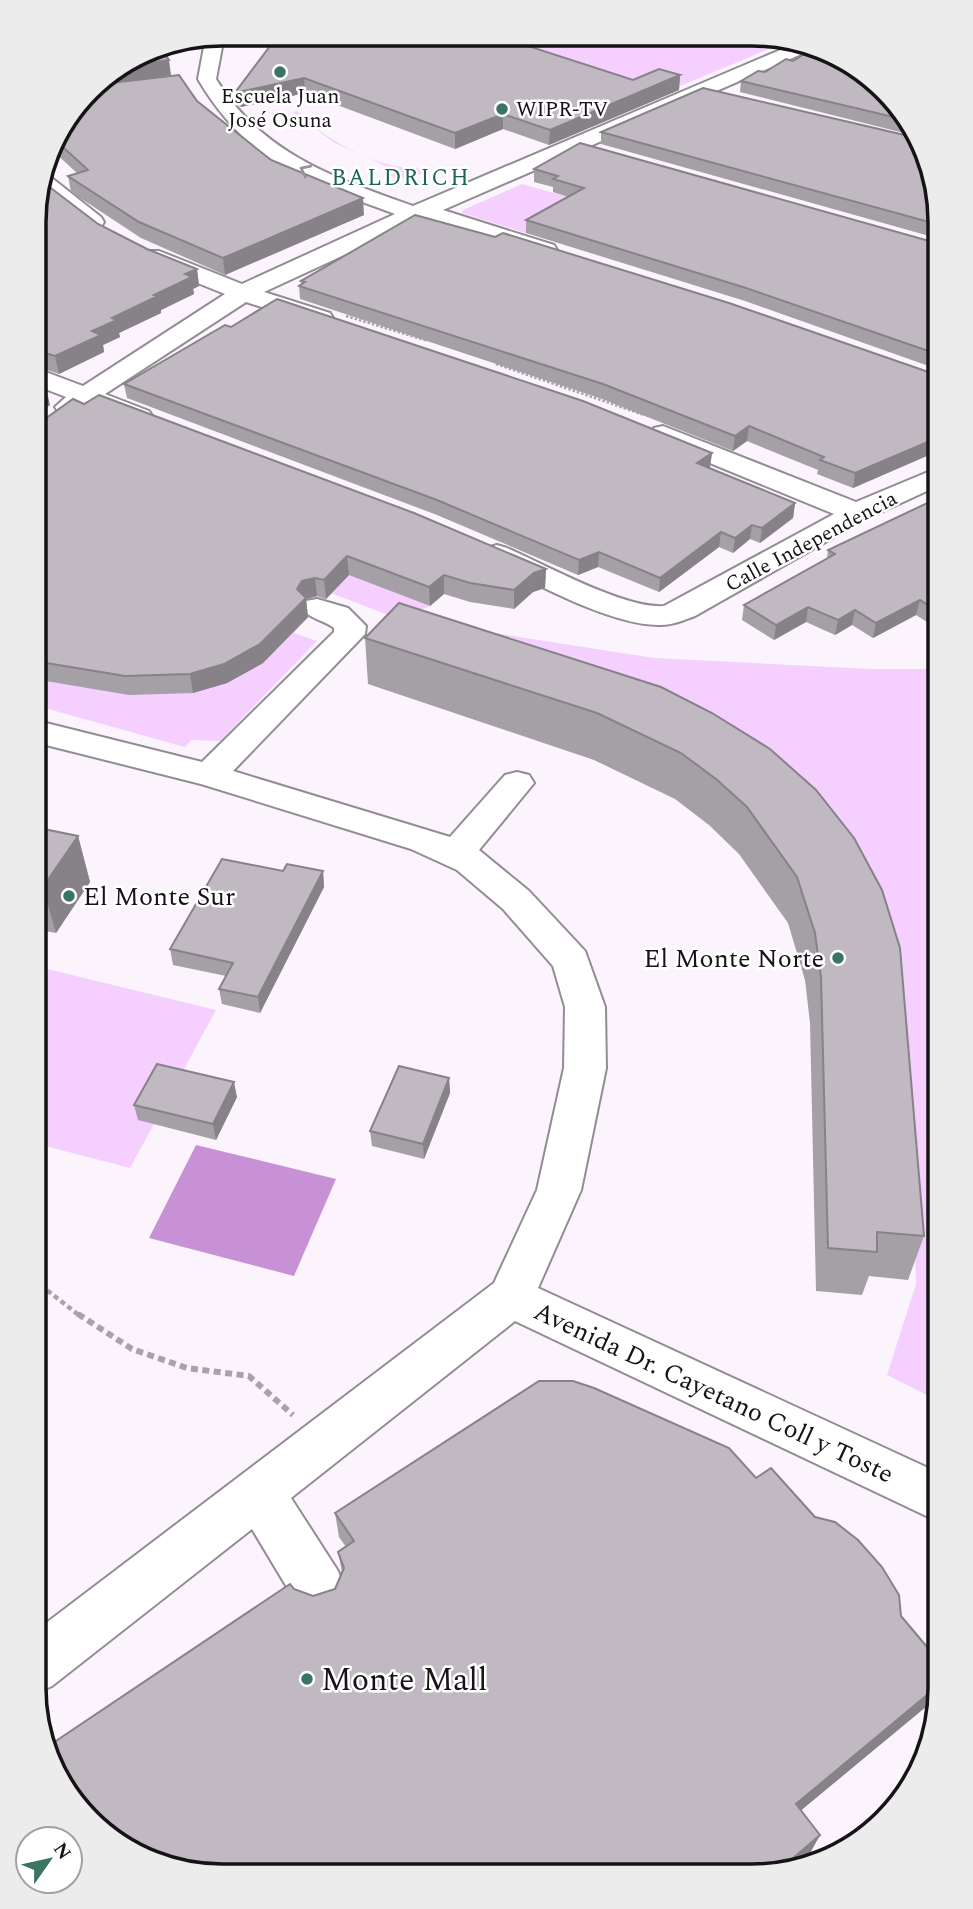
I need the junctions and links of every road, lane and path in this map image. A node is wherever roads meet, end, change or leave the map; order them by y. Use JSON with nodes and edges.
{"nodes":[{"id":1,"x":215,"y":46,"type":"edge"},
{"id":2,"x":797,"y":52,"type":"edge"},
{"id":3,"x":699,"y":91,"type":"junction"},
{"id":4,"x":727,"y":97,"type":"edge"},
{"id":5,"x":572,"y":145,"type":"junction"},
{"id":6,"x":600,"y":153,"type":"edge"},
{"id":7,"x":50,"y":187,"type":"edge"},
{"id":8,"x":418,"y":212,"type":"junction"},
{"id":9,"x":570,"y":258,"type":"edge"},
{"id":10,"x":243,"y":293,"type":"junction"},
{"id":11,"x":345,"y":320,"type":"joint"},
{"id":12,"x":430,"y":342,"type":"edge"},
{"id":13,"x":494,"y":363,"type":"edge"},
{"id":14,"x":46,"y":381,"type":"edge"},
{"id":15,"x":83,"y":396,"type":"junction"},
{"id":16,"x":54,"y":417,"type":"edge"},
{"id":17,"x":645,"y":421,"type":"joint"},
{"id":18,"x":165,"y":426,"type":"edge"},
{"id":19,"x":928,"y":481,"type":"edge"},
{"id":20,"x":856,"y":513,"type":"junction"},
{"id":21,"x":474,"y":544,"type":"edge"},
{"id":22,"x":317,"y":608,"type":"dead end"},
{"id":23,"x":46,"y":719,"type":"edge"},
{"id":24,"x":209,"y":775,"type":"junction"},
{"id":25,"x":517,"y":783,"type":"dead end"},
{"id":26,"x":456,"y":854,"type":"junction"},
{"id":27,"x":46,"y":1290,"type":"edge"},
{"id":28,"x":511,"y":1297,"type":"junction"},
{"id":29,"x":324,"y":1442,"type":"junction"},
{"id":30,"x":258,"y":1492,"type":"junction"},
{"id":31,"x":927,"y":1495,"type":"edge"},
{"id":32,"x":319,"y":1590,"type":"dead end"},
{"id":33,"x":46,"y":1657,"type":"edge"}],
"edges":[{"from":8,"to":1,"type":"street","one_way":true},
{"from":2,"to":3,"type":"street"},
{"from":3,"to":4,"type":"street"},
{"from":3,"to":5,"type":"street"},
{"from":5,"to":6,"type":"street"},
{"from":5,"to":8,"type":"street"},
{"from":7,"to":10,"type":"street"},
{"from":8,"to":9,"type":"street"},
{"from":8,"to":10,"type":"street"},
{"from":10,"to":11,"type":"street"},
{"from":10,"to":15,"type":"street"},
{"from":11,"to":12,"type":"path"},
{"from":13,"to":17,"type":"path"},
{"from":14,"to":15,"type":"street"},
{"from":15,"to":16,"type":"street"},
{"from":15,"to":18,"type":"street"},
{"from":17,"to":20,"type":"street"},
{"from":19,"to":20,"type":"street","name":"Calle Independencia"},
{"from":20,"to":21,"type":"street","name":"Calle Independencia"},
{"from":22,"to":24,"type":"street"},
{"from":23,"to":24,"type":"street","name":"Avenida Dr. Cayetano Coll y Toste"},
{"from":24,"to":26,"type":"street","name":"Avenida Dr. Cayetano Coll y Toste"},
{"from":25,"to":26,"type":"street"},
{"from":26,"to":28,"type":"street","name":"Avenida Dr. Cayetano Coll y Toste"},
{"from":27,"to":29,"type":"path"},
{"from":28,"to":29,"type":"street"},
{"from":28,"to":31,"type":"street","name":"Avenida Dr. Cayetano Coll y Toste"},
{"from":29,"to":30,"type":"street"},
{"from":30,"to":32,"type":"street"},
{"from":30,"to":33,"type":"street"}]}
